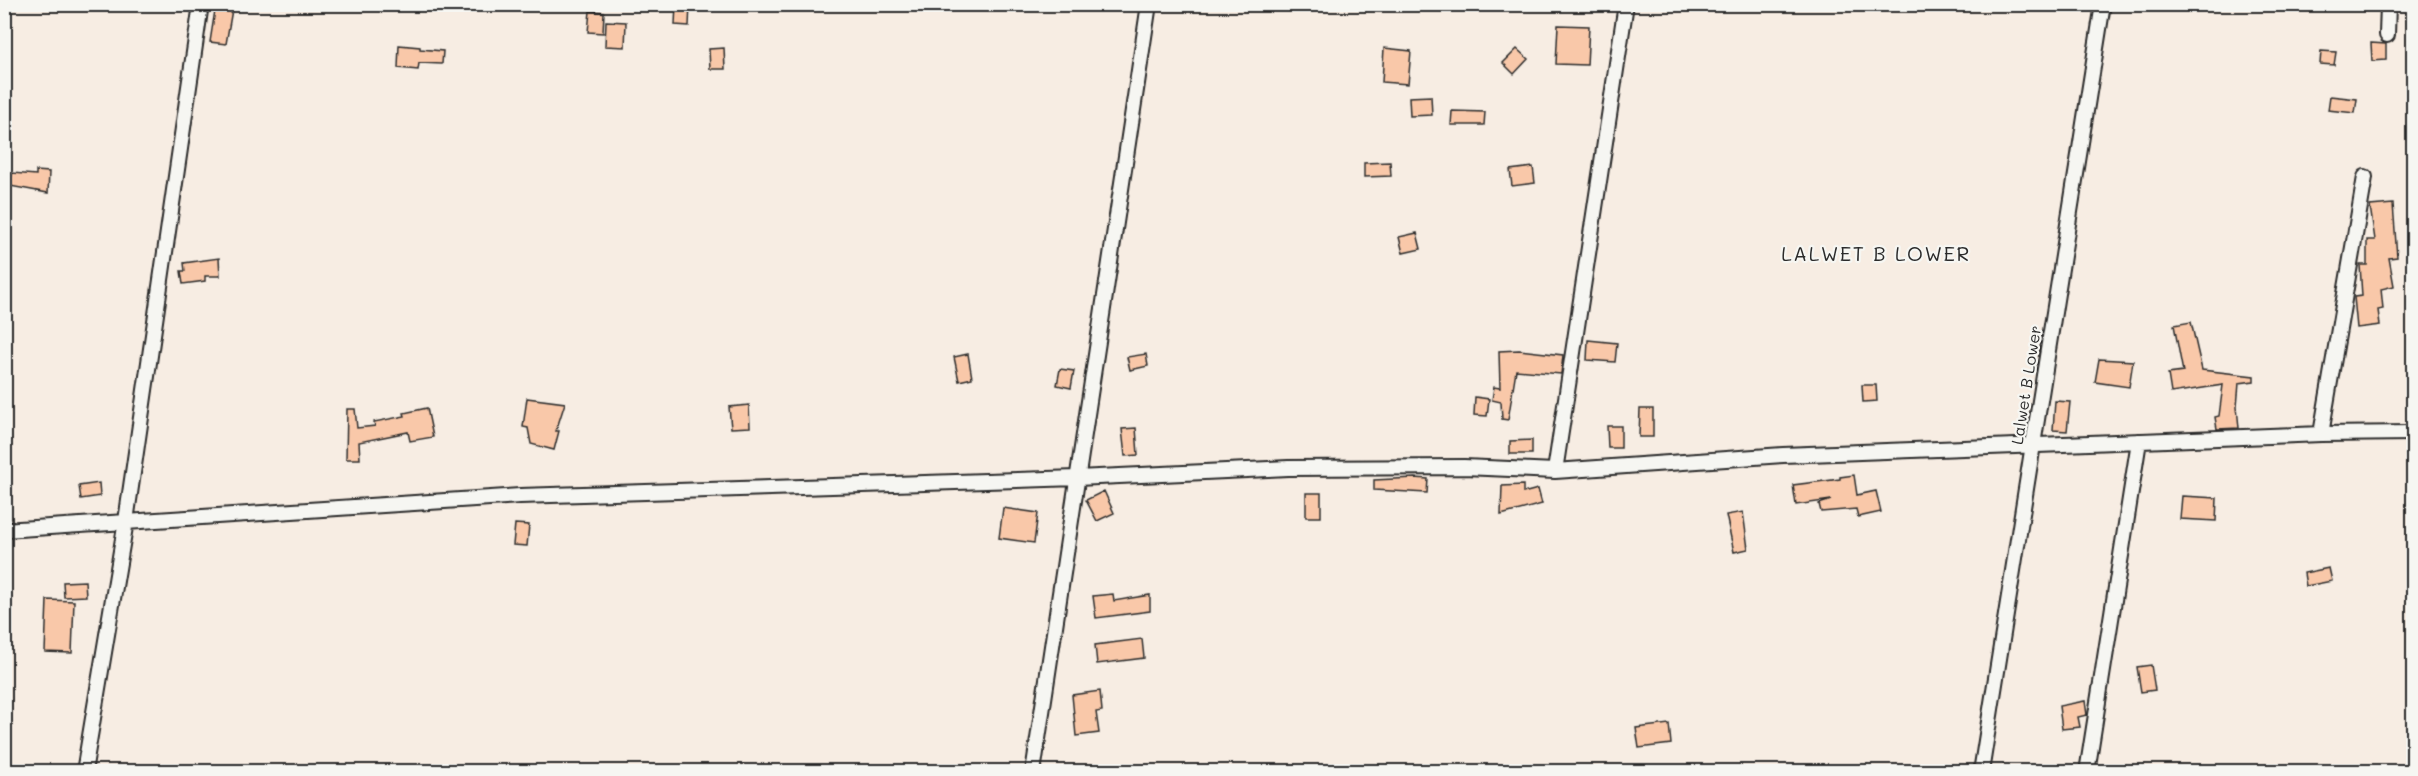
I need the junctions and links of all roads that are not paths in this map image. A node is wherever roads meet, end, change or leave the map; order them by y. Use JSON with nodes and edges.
{"nodes":[{"id":1,"x":201,"y":4,"type":"edge"},
{"id":2,"x":1149,"y":4,"type":"edge"},
{"id":3,"x":1626,"y":4,"type":"edge"},
{"id":4,"x":2103,"y":4,"type":"edge"},
{"id":5,"x":2388,"y":4,"type":"edge"},
{"id":6,"x":2387,"y":35,"type":"dead end"},
{"id":7,"x":2365,"y":177,"type":"dead end"},
{"id":8,"x":2414,"y":433,"type":"edge"},
{"id":9,"x":2321,"y":434,"type":"junction"},
{"id":10,"x":2139,"y":441,"type":"junction"},
{"id":11,"x":2032,"y":447,"type":"junction"},
{"id":12,"x":1555,"y":471,"type":"junction"},
{"id":13,"x":1077,"y":478,"type":"junction"},
{"id":14,"x":126,"y":521,"type":"junction"},
{"id":15,"x":4,"y":530,"type":"edge"},
{"id":16,"x":84,"y":771,"type":"edge"},
{"id":17,"x":1033,"y":771,"type":"edge"},
{"id":18,"x":1981,"y":771,"type":"edge"},
{"id":19,"x":2087,"y":771,"type":"edge"}],
"edges":[{"from":1,"to":14,"type":"street"},
{"from":2,"to":13,"type":"street"},
{"from":3,"to":12,"type":"street"},
{"from":4,"to":11,"type":"street","name":"Lalwet B Lower"},
{"from":5,"to":6,"type":"street"},
{"from":7,"to":9,"type":"street"},
{"from":8,"to":9,"type":"street"},
{"from":9,"to":10,"type":"street"},
{"from":10,"to":11,"type":"street"},
{"from":10,"to":19,"type":"street"},
{"from":11,"to":12,"type":"street"},
{"from":11,"to":18,"type":"street","name":"Lalwet B Lower"},
{"from":12,"to":13,"type":"street"},
{"from":13,"to":14,"type":"street"},
{"from":13,"to":17,"type":"street"},
{"from":14,"to":15,"type":"street"},
{"from":14,"to":16,"type":"street"}]}
